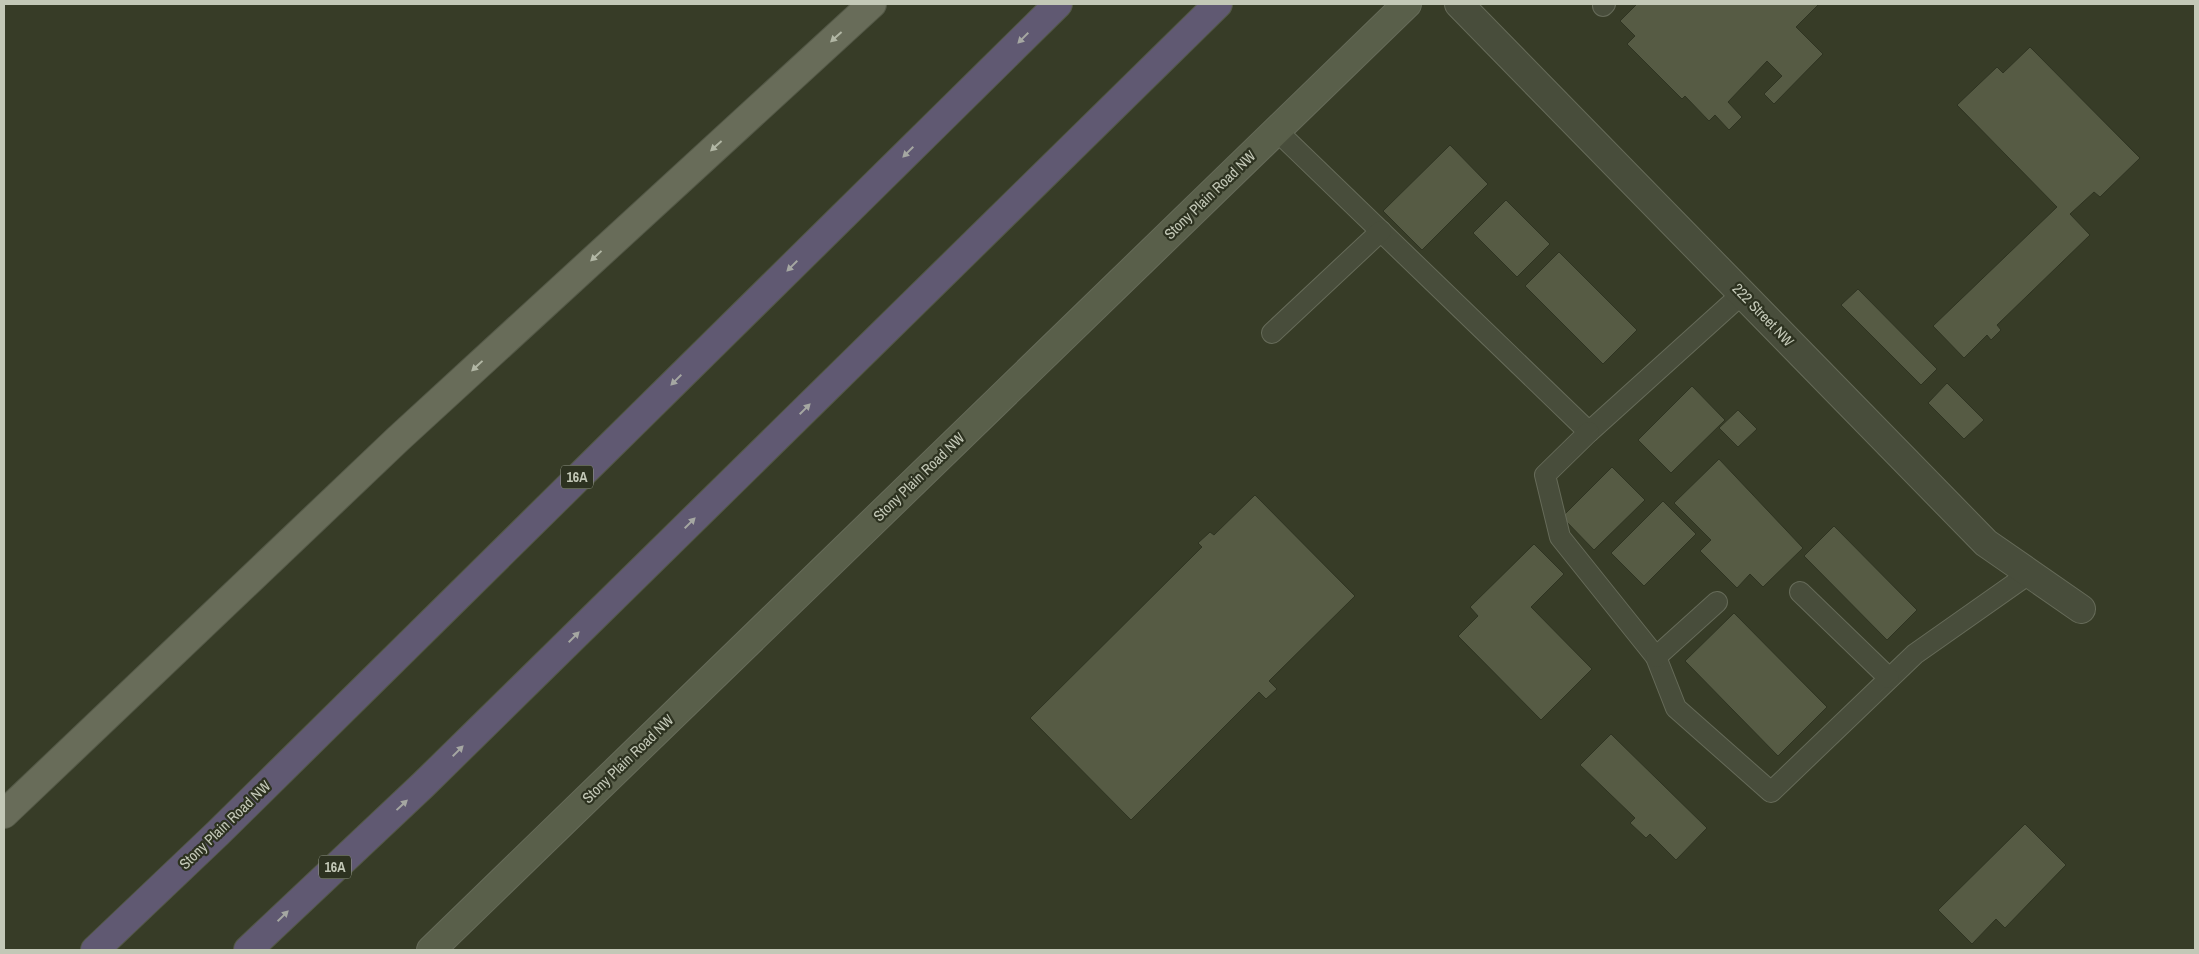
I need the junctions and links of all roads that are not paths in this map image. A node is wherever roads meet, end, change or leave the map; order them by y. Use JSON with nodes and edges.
{"nodes":[{"id":1,"x":872,"y":4,"type":"edge"},
{"id":2,"x":1058,"y":4,"type":"edge"},
{"id":3,"x":1218,"y":4,"type":"edge"},
{"id":4,"x":1408,"y":4,"type":"edge"},
{"id":5,"x":1459,"y":4,"type":"edge"},
{"id":6,"x":1277,"y":131,"type":"junction"},
{"id":7,"x":1381,"y":231,"type":"junction"},
{"id":8,"x":1742,"y":294,"type":"junction"},
{"id":9,"x":1272,"y":333,"type":"dead end"},
{"id":10,"x":1589,"y":432,"type":"junction"},
{"id":11,"x":2030,"y":573,"type":"junction"},
{"id":12,"x":1800,"y":592,"type":"dead end"},
{"id":13,"x":1717,"y":602,"type":"dead end"},
{"id":14,"x":2081,"y":609,"type":"dead end"},
{"id":15,"x":1656,"y":657,"type":"junction"},
{"id":16,"x":1889,"y":678,"type":"junction"},
{"id":17,"x":4,"y":814,"type":"edge"},
{"id":18,"x":95,"y":950,"type":"edge"},
{"id":19,"x":248,"y":950,"type":"edge"},
{"id":20,"x":431,"y":950,"type":"edge"}],
"edges":[{"from":1,"to":17,"type":"main road","one_way":true},
{"from":2,"to":18,"type":"highway","name":"Stony Plain Road NW","number":"16A","one_way":true},
{"from":19,"to":3,"type":"highway","number":"16A","one_way":true},
{"from":4,"to":6,"type":"main road","name":"Stony Plain Road NW"},
{"from":5,"to":8,"type":"street","name":"222 Street NW"},
{"from":6,"to":7,"type":"lane"},
{"from":6,"to":20,"type":"main road","name":"Stony Plain Road NW"},
{"from":7,"to":9,"type":"lane"},
{"from":7,"to":10,"type":"lane"},
{"from":8,"to":10,"type":"lane"},
{"from":8,"to":11,"type":"street","name":"222 Street NW"},
{"from":10,"to":15,"type":"lane"},
{"from":11,"to":14,"type":"street","name":"222 Street NW"},
{"from":11,"to":16,"type":"lane"},
{"from":12,"to":16,"type":"lane"},
{"from":13,"to":15,"type":"lane"},
{"from":15,"to":16,"type":"lane"}]}
